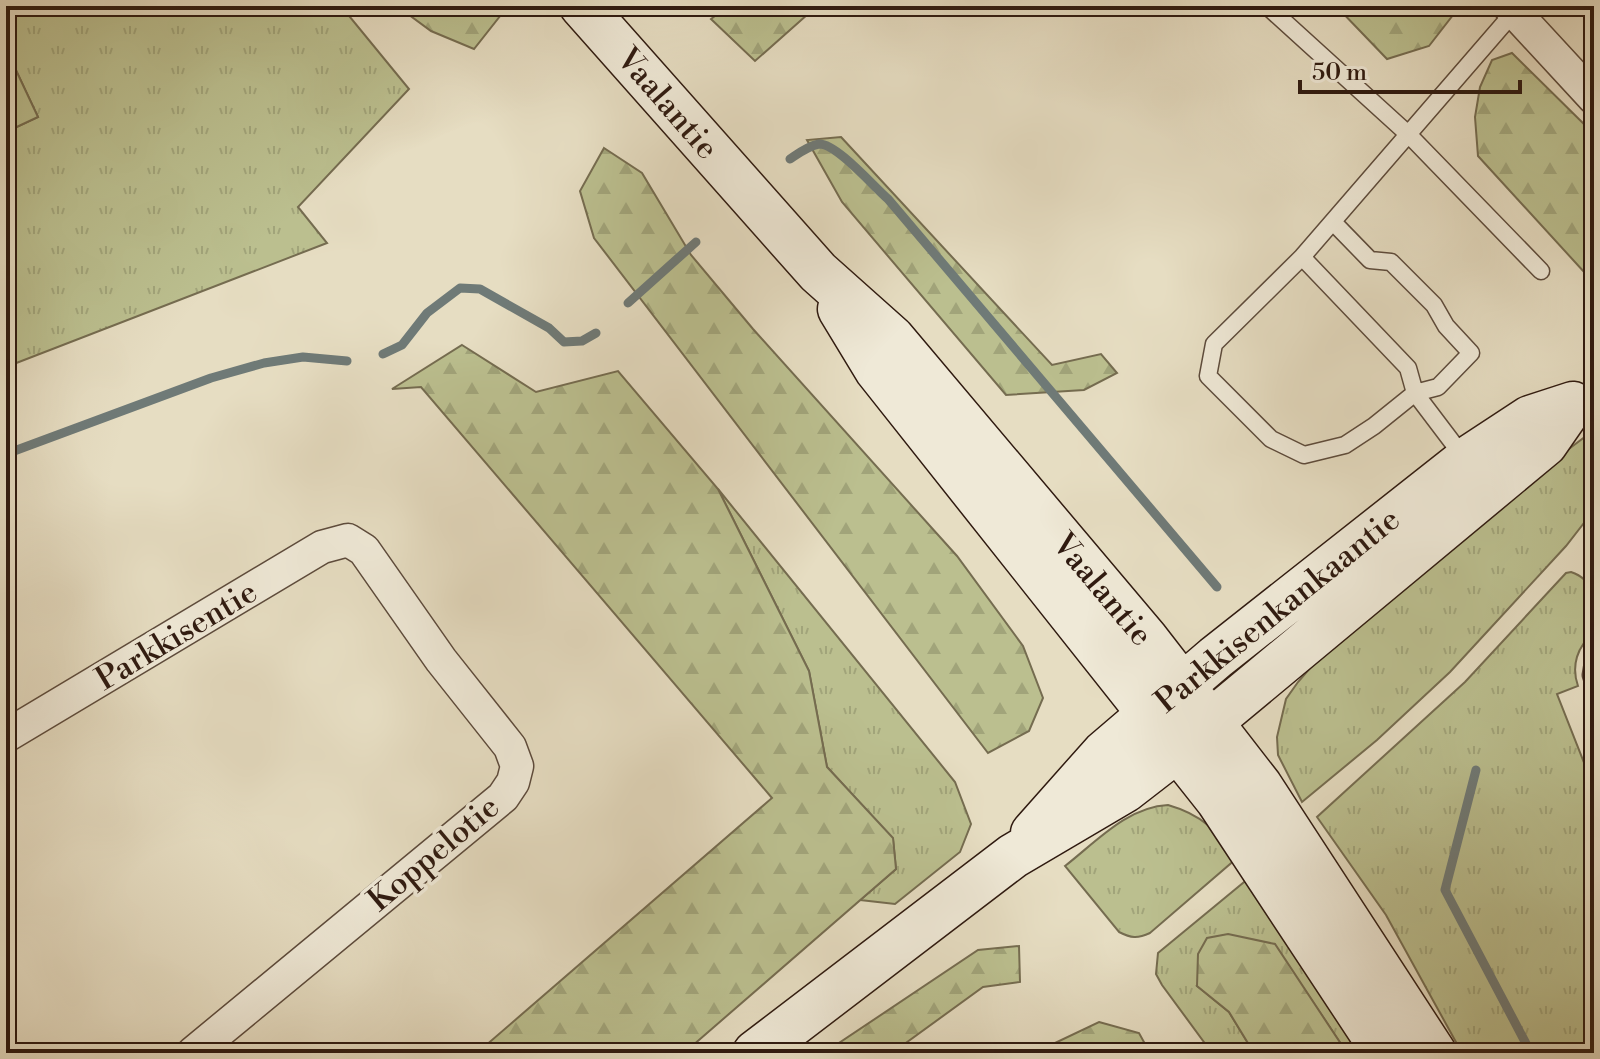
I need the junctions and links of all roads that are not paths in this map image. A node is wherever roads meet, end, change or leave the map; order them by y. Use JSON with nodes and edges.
{"nodes":[{"id":1,"x":582,"y":6,"type":"edge"},
{"id":2,"x":1267,"y":6,"type":"edge"},
{"id":3,"x":1514,"y":8,"type":"edge"},
{"id":4,"x":1594,"y":98,"type":"edge"},
{"id":5,"x":1409,"y":135,"type":"junction"},
{"id":6,"x":1333,"y":222,"type":"junction"},
{"id":7,"x":1302,"y":257,"type":"junction"},
{"id":8,"x":1541,"y":271,"type":"dead end"},
{"id":9,"x":818,"y":272,"type":"junction"},
{"id":10,"x":1415,"y":393,"type":"junction"},
{"id":11,"x":1583,"y":398,"type":"edge"},
{"id":12,"x":1479,"y":474,"type":"junction"},
{"id":13,"x":348,"y":540,"type":"joint"},
{"id":14,"x":1594,"y":657,"type":"edge"},
{"id":15,"x":1594,"y":684,"type":"edge"},
{"id":16,"x":1182,"y":685,"type":"junction"},
{"id":17,"x":1149,"y":712,"type":"junction"},
{"id":18,"x":1213,"y":722,"type":"junction"},
{"id":19,"x":6,"y":736,"type":"edge"},
{"id":20,"x":1178,"y":749,"type":"junction"},
{"id":21,"x":1013,"y":856,"type":"junction"},
{"id":22,"x":193,"y":1053,"type":"edge"},
{"id":23,"x":755,"y":1053,"type":"edge"},
{"id":24,"x":1385,"y":1053,"type":"edge"},
{"id":25,"x":1434,"y":1053,"type":"edge"}],
"edges":[{"from":1,"to":9,"type":"street","name":"Vaalantie"},
{"from":2,"to":5,"type":"lane"},
{"from":3,"to":4,"type":"street"},
{"from":3,"to":5,"type":"lane"},
{"from":5,"to":6,"type":"lane"},
{"from":5,"to":8,"type":"lane"},
{"from":6,"to":7,"type":"lane"},
{"from":6,"to":10,"type":"lane"},
{"from":7,"to":10,"type":"lane"},
{"from":7,"to":10,"type":"lane"},
{"from":9,"to":16,"type":"street","name":"Vaalantie"},
{"from":9,"to":17,"type":"street","name":"Vaalantie"},
{"from":10,"to":12,"type":"lane"},
{"from":11,"to":12,"type":"street","name":"Parkkisenkankaantie"},
{"from":12,"to":16,"type":"street","name":"Parkkisenkankaantie"},
{"from":12,"to":18,"type":"street","name":"Parkkisenkankaantie"},
{"from":13,"to":19,"type":"street","name":"Parkkisentie"},
{"from":13,"to":22,"type":"street","name":"Koppelotie"},
{"from":14,"to":15,"type":"lane"},
{"from":16,"to":17,"type":"street","name":"Parkkisenkankaantie"},
{"from":16,"to":18,"type":"street","name":"Vaalantie"},
{"from":17,"to":20,"type":"street","name":"Vaalantie"},
{"from":17,"to":21,"type":"street","name":"Parkkisenkankaantie"},
{"from":18,"to":20,"type":"street","name":"Parkkisenkankaantie"},
{"from":18,"to":25,"type":"street","name":"Vaalantie"},
{"from":20,"to":21,"type":"street","name":"Parkkisenkankaantie"},
{"from":20,"to":24,"type":"street","name":"Vaalantie"},
{"from":21,"to":23,"type":"street","name":"Parkkisenkankaantie"}]}
